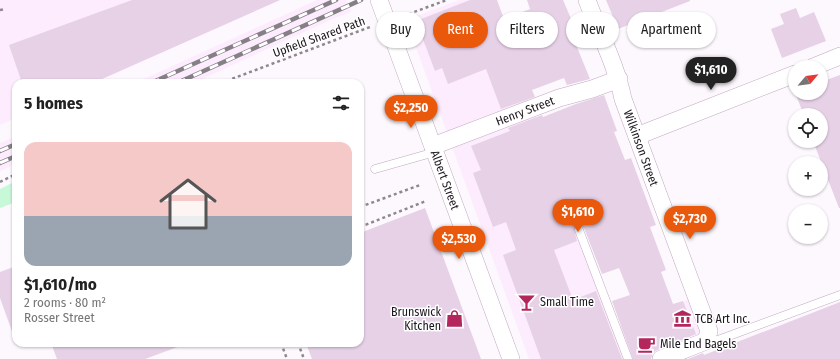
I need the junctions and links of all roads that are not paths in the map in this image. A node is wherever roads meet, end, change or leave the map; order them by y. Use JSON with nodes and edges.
{"nodes":[{"id":1,"x":379,"y":0,"type":"edge"},
{"id":2,"x":586,"y":0,"type":"edge"},
{"id":3,"x":840,"y":56,"type":"edge"},
{"id":4,"x":828,"y":61,"type":"edge"},
{"id":5,"x":788,"y":77,"type":"edge"},
{"id":6,"x":619,"y":79,"type":"junction"},
{"id":7,"x":637,"y":136,"type":"junction"},
{"id":8,"x":434,"y":149,"type":"junction"},
{"id":9,"x":375,"y":169,"type":"dead end"},
{"id":10,"x":580,"y":230,"type":"dead end"},
{"id":11,"x":840,"y":295,"type":"edge"},
{"id":12,"x":706,"y":341,"type":"junction"},
{"id":13,"x":511,"y":359,"type":"edge"},
{"id":14,"x":628,"y":359,"type":"edge"},
{"id":15,"x":660,"y":359,"type":"edge"}],
"edges":[{"from":1,"to":8,"type":"street","name":"Albert Street"},
{"from":2,"to":6,"type":"street","name":"Wilkinson Street"},
{"from":3,"to":4,"type":"street"},
{"from":5,"to":7,"type":"street"},
{"from":6,"to":7,"type":"street","name":"Wilkinson Street"},
{"from":6,"to":8,"type":"street","name":"Henry Street"},
{"from":7,"to":12,"type":"street","name":"Wilkinson Street"},
{"from":8,"to":9,"type":"lane"},
{"from":8,"to":13,"type":"street","name":"Albert Street"},
{"from":10,"to":14,"type":"lane"},
{"from":11,"to":12,"type":"lane"},
{"from":12,"to":15,"type":"street"}]}
